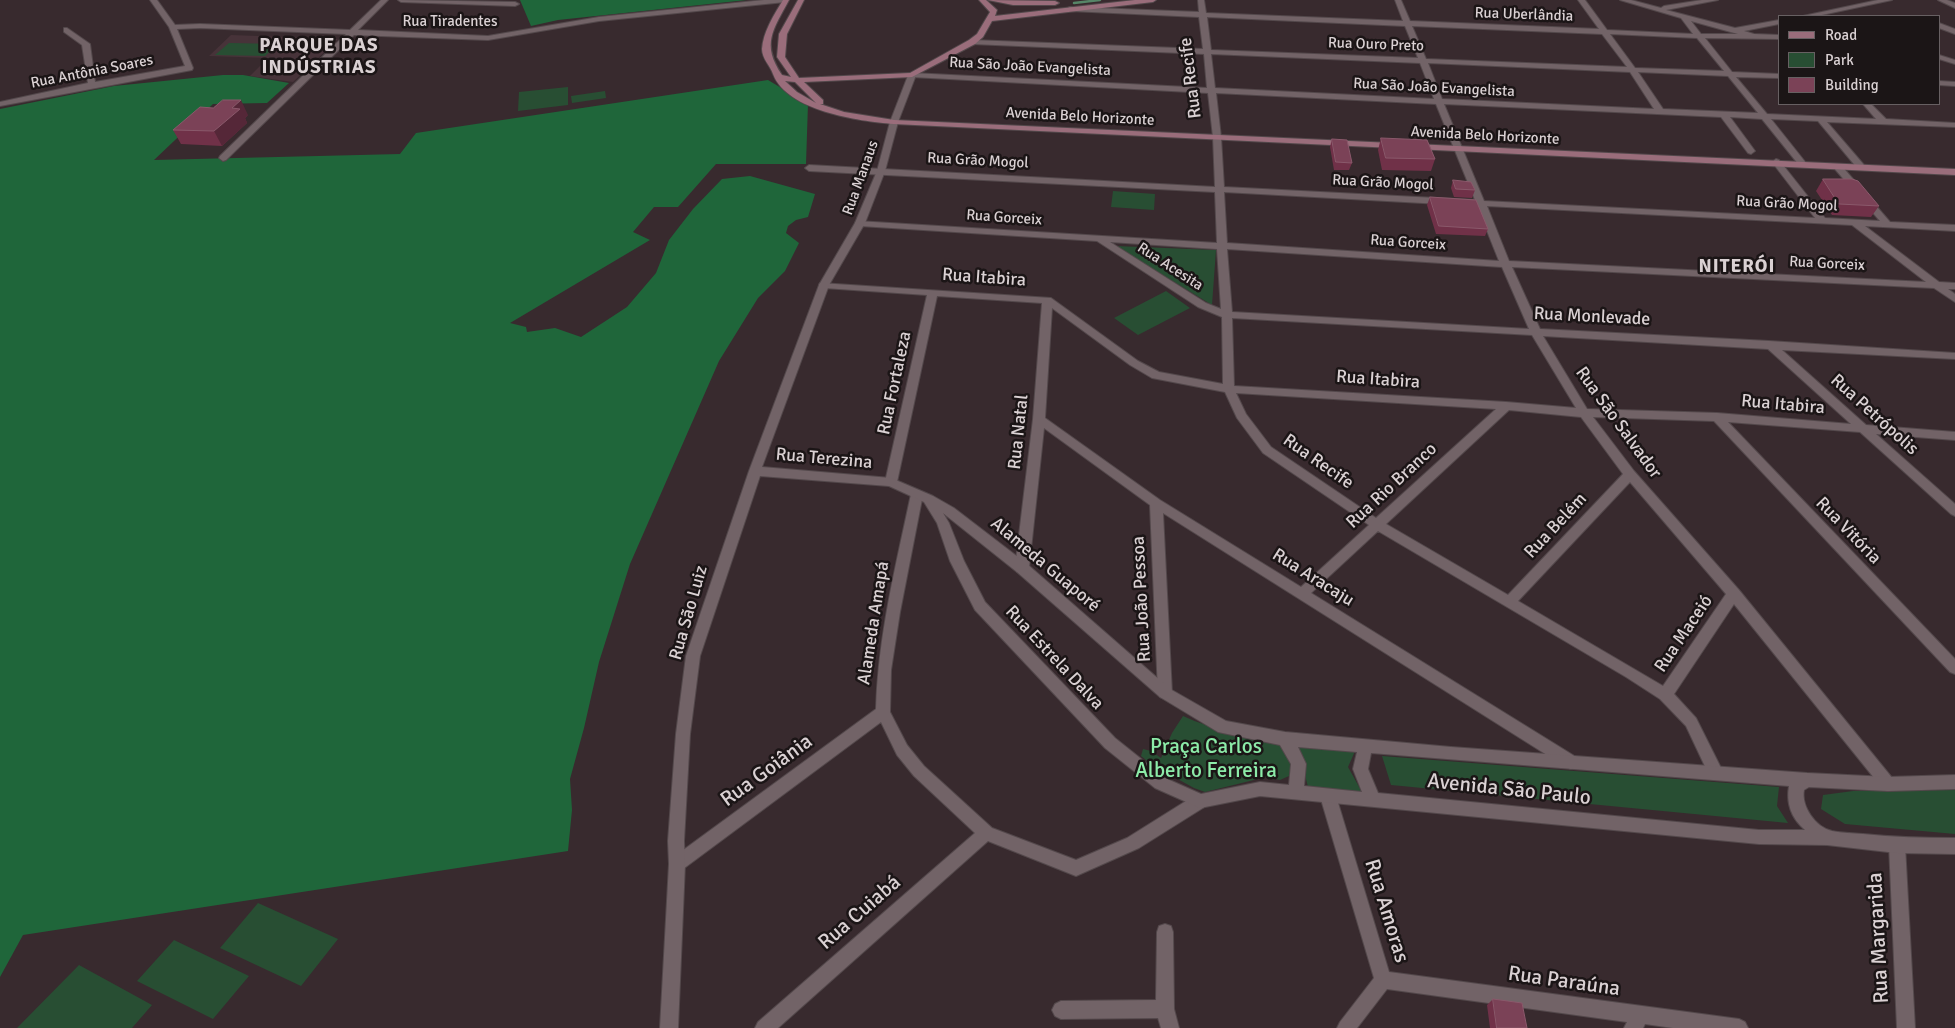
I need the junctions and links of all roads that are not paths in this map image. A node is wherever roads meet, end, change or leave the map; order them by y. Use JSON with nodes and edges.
{"nodes":[{"id":1,"x":153,"y":0,"type":"edge"},
{"id":2,"x":385,"y":0,"type":"edge"},
{"id":3,"x":401,"y":0,"type":"edge"},
{"id":4,"x":785,"y":0,"type":"edge"},
{"id":5,"x":801,"y":0,"type":"edge"},
{"id":6,"x":982,"y":0,"type":"edge"},
{"id":7,"x":991,"y":0,"type":"edge"},
{"id":8,"x":1153,"y":0,"type":"edge"},
{"id":9,"x":1201,"y":0,"type":"edge"},
{"id":10,"x":1398,"y":0,"type":"edge"},
{"id":11,"x":1581,"y":0,"type":"edge"},
{"id":12,"x":1624,"y":0,"type":"edge"},
{"id":13,"x":1715,"y":0,"type":"edge"},
{"id":14,"x":1889,"y":0,"type":"edge"},
{"id":15,"x":1942,"y":0,"type":"edge"},
{"id":16,"x":1072,"y":1,"type":"edge"},
{"id":17,"x":1014,"y":3,"type":"junction"},
{"id":18,"x":515,"y":4,"type":"dead end"},
{"id":19,"x":1955,"y":6,"type":"edge"},
{"id":20,"x":1070,"y":9,"type":"junction"},
{"id":21,"x":1659,"y":9,"type":"junction"},
{"id":22,"x":1017,"y":15,"type":"junction"},
{"id":23,"x":1812,"y":15,"type":"edge"},
{"id":24,"x":1202,"y":16,"type":"junction"},
{"id":25,"x":1682,"y":16,"type":"junction"},
{"id":26,"x":991,"y":19,"type":"junction"},
{"id":27,"x":1778,"y":22,"type":"edge"},
{"id":28,"x":1955,"y":22,"type":"edge"},
{"id":29,"x":1407,"y":24,"type":"junction"},
{"id":30,"x":1940,"y":25,"type":"edge"},
{"id":31,"x":1940,"y":25,"type":"edge"},
{"id":32,"x":173,"y":27,"type":"junction"},
{"id":33,"x":67,"y":30,"type":"dead end"},
{"id":34,"x":1734,"y":31,"type":"junction"},
{"id":35,"x":1605,"y":32,"type":"junction"},
{"id":36,"x":1955,"y":32,"type":"edge"},
{"id":37,"x":350,"y":33,"type":"junction"},
{"id":38,"x":1700,"y":36,"type":"junction"},
{"id":39,"x":1754,"y":36,"type":"junction"},
{"id":40,"x":1778,"y":37,"type":"edge"},
{"id":41,"x":972,"y":42,"type":"junction"},
{"id":42,"x":1206,"y":52,"type":"junction"},
{"id":43,"x":1940,"y":57,"type":"edge"},
{"id":44,"x":1953,"y":60,"type":"edge"},
{"id":45,"x":1422,"y":61,"type":"junction"},
{"id":46,"x":1632,"y":69,"type":"junction"},
{"id":47,"x":1730,"y":74,"type":"junction"},
{"id":48,"x":912,"y":75,"type":"junction"},
{"id":49,"x":1778,"y":76,"type":"edge"},
{"id":50,"x":777,"y":77,"type":"junction"},
{"id":51,"x":797,"y":80,"type":"junction"},
{"id":52,"x":1940,"y":83,"type":"edge"},
{"id":53,"x":92,"y":84,"type":"junction"},
{"id":54,"x":1955,"y":84,"type":"edge"},
{"id":55,"x":1211,"y":90,"type":"junction"},
{"id":56,"x":1440,"y":102,"type":"junction"},
{"id":57,"x":0,"y":104,"type":"edge"},
{"id":58,"x":1868,"y":105,"type":"edge"},
{"id":59,"x":1660,"y":111,"type":"junction"},
{"id":60,"x":835,"y":112,"type":"junction"},
{"id":61,"x":1723,"y":114,"type":"junction"},
{"id":62,"x":1764,"y":116,"type":"junction"},
{"id":63,"x":1820,"y":118,"type":"junction"},
{"id":64,"x":894,"y":122,"type":"junction"},
{"id":65,"x":1884,"y":122,"type":"junction"},
{"id":66,"x":1955,"y":125,"type":"edge"},
{"id":67,"x":1217,"y":137,"type":"junction"},
{"id":68,"x":1459,"y":148,"type":"junction"},
{"id":69,"x":1751,"y":151,"type":"dead end"},
{"id":70,"x":222,"y":158,"type":"dead end"},
{"id":71,"x":1776,"y":162,"type":"junction"},
{"id":72,"x":1802,"y":164,"type":"junction"},
{"id":73,"x":1837,"y":166,"type":"junction"},
{"id":74,"x":1861,"y":167,"type":"junction"},
{"id":75,"x":809,"y":168,"type":"dead end"},
{"id":76,"x":881,"y":171,"type":"junction"},
{"id":77,"x":1955,"y":172,"type":"edge"},
{"id":78,"x":1221,"y":189,"type":"junction"},
{"id":79,"x":1481,"y":203,"type":"junction"},
{"id":80,"x":1822,"y":221,"type":"junction"},
{"id":81,"x":860,"y":223,"type":"junction"},
{"id":82,"x":1855,"y":223,"type":"junction"},
{"id":83,"x":1888,"y":224,"type":"junction"},
{"id":84,"x":1955,"y":228,"type":"edge"},
{"id":85,"x":1100,"y":240,"type":"junction"},
{"id":86,"x":1222,"y":247,"type":"junction"},
{"id":87,"x":1506,"y":264,"type":"junction"},
{"id":88,"x":1936,"y":284,"type":"junction"},
{"id":89,"x":824,"y":285,"type":"junction"},
{"id":90,"x":1955,"y":286,"type":"edge"},
{"id":91,"x":932,"y":292,"type":"junction"},
{"id":92,"x":1955,"y":299,"type":"edge"},
{"id":93,"x":1047,"y":300,"type":"junction"},
{"id":94,"x":1227,"y":315,"type":"junction"},
{"id":95,"x":1535,"y":331,"type":"junction"},
{"id":96,"x":1769,"y":344,"type":"junction"},
{"id":97,"x":1955,"y":356,"type":"edge"},
{"id":98,"x":1229,"y":389,"type":"junction"},
{"id":99,"x":1506,"y":406,"type":"junction"},
{"id":100,"x":1584,"y":413,"type":"junction"},
{"id":101,"x":1717,"y":417,"type":"junction"},
{"id":102,"x":1039,"y":419,"type":"junction"},
{"id":103,"x":1864,"y":430,"type":"junction"},
{"id":104,"x":1955,"y":436,"type":"edge"},
{"id":105,"x":755,"y":471,"type":"junction"},
{"id":106,"x":1630,"y":474,"type":"junction"},
{"id":107,"x":891,"y":482,"type":"junction"},
{"id":108,"x":923,"y":496,"type":"junction"},
{"id":109,"x":1156,"y":503,"type":"junction"},
{"id":110,"x":1955,"y":511,"type":"edge"},
{"id":111,"x":1376,"y":524,"type":"junction"},
{"id":112,"x":1022,"y":568,"type":"junction"},
{"id":113,"x":1303,"y":593,"type":"junction"},
{"id":114,"x":1734,"y":594,"type":"junction"},
{"id":115,"x":1508,"y":602,"type":"junction"},
{"id":116,"x":1955,"y":668,"type":"edge"},
{"id":117,"x":1165,"y":693,"type":"junction"},
{"id":118,"x":1665,"y":695,"type":"junction"},
{"id":119,"x":882,"y":712,"type":"junction"},
{"id":120,"x":1286,"y":739,"type":"junction"},
{"id":121,"x":1367,"y":746,"type":"junction"},
{"id":122,"x":1571,"y":762,"type":"junction"},
{"id":123,"x":1715,"y":772,"type":"junction"},
{"id":124,"x":1807,"y":780,"type":"junction"},
{"id":125,"x":1955,"y":782,"type":"edge"},
{"id":126,"x":1888,"y":784,"type":"junction"},
{"id":127,"x":1295,"y":793,"type":"junction"},
{"id":128,"x":1328,"y":796,"type":"junction"},
{"id":129,"x":1372,"y":798,"type":"junction"},
{"id":130,"x":1200,"y":801,"type":"junction"},
{"id":131,"x":986,"y":833,"type":"junction"},
{"id":132,"x":1827,"y":838,"type":"junction"},
{"id":133,"x":1897,"y":845,"type":"junction"},
{"id":134,"x":1955,"y":846,"type":"edge"},
{"id":135,"x":677,"y":864,"type":"junction"},
{"id":136,"x":1164,"y":932,"type":"dead end"},
{"id":137,"x":1383,"y":980,"type":"junction"},
{"id":138,"x":1165,"y":1009,"type":"junction"},
{"id":139,"x":1061,"y":1010,"type":"dead end"},
{"id":140,"x":1637,"y":1022,"type":"edge"},
{"id":141,"x":669,"y":1028,"type":"edge"},
{"id":142,"x":764,"y":1028,"type":"edge"},
{"id":143,"x":1170,"y":1028,"type":"edge"},
{"id":144,"x":1346,"y":1028,"type":"edge"},
{"id":145,"x":1739,"y":1028,"type":"edge"},
{"id":146,"x":1906,"y":1028,"type":"edge"}],
"edges":[{"from":1,"to":32,"type":"street"},
{"from":2,"to":37,"type":"street"},
{"from":3,"to":18,"type":"street"},
{"from":4,"to":37,"type":"street","name":"Rua Tiradentes"},
{"from":4,"to":50,"type":"main road","name":"Avenida Belo Horizonte"},
{"from":5,"to":51,"type":"main road","name":"Avenida Belo Horizonte"},
{"from":6,"to":26,"type":"main road"},
{"from":7,"to":17,"type":"main road"},
{"from":8,"to":20,"type":"main road"},
{"from":9,"to":24,"type":"street","name":"Rua Recife"},
{"from":10,"to":29,"type":"street","name":"Rua São Salvador"},
{"from":11,"to":35,"type":"street"},
{"from":12,"to":21,"type":"street"},
{"from":13,"to":21,"type":"street"},
{"from":14,"to":23,"type":"street"},
{"from":15,"to":19,"type":"street"},
{"from":16,"to":17,"type":"main road"},
{"from":17,"to":22,"type":"main road"},
{"from":20,"to":22,"type":"main road"},
{"from":20,"to":24,"type":"street","name":"Rua Uberlândia"},
{"from":21,"to":25,"type":"street"},
{"from":22,"to":26,"type":"main road"},
{"from":24,"to":29,"type":"street","name":"Rua Uberlândia"},
{"from":24,"to":42,"type":"street","name":"Rua Recife"},
{"from":25,"to":34,"type":"street"},
{"from":25,"to":38,"type":"street"},
{"from":26,"to":41,"type":"main road"},
{"from":27,"to":34,"type":"street"},
{"from":28,"to":30,"type":"street"},
{"from":29,"to":35,"type":"street","name":"Rua Uberlândia"},
{"from":29,"to":45,"type":"street","name":"Rua São Salvador"},
{"from":31,"to":36,"type":"street"},
{"from":32,"to":37,"type":"street","name":"Rua Tiradentes"},
{"from":32,"to":53,"type":"street","name":"Rua Antônia Soares"},
{"from":33,"to":53,"type":"street"},
{"from":34,"to":39,"type":"street"},
{"from":35,"to":38,"type":"street","name":"Rua Uberlândia"},
{"from":35,"to":46,"type":"street"},
{"from":37,"to":70,"type":"street"},
{"from":38,"to":39,"type":"street","name":"Rua Uberlândia"},
{"from":38,"to":47,"type":"street"},
{"from":39,"to":40,"type":"street"},
{"from":41,"to":42,"type":"street","name":"Rua Ouro Preto"},
{"from":41,"to":48,"type":"main road"},
{"from":42,"to":45,"type":"street","name":"Rua Ouro Preto"},
{"from":42,"to":55,"type":"street","name":"Rua Recife"},
{"from":43,"to":44,"type":"street"},
{"from":45,"to":46,"type":"street","name":"Rua Ouro Preto"},
{"from":45,"to":56,"type":"street","name":"Rua São Salvador"},
{"from":46,"to":47,"type":"street","name":"Rua Ouro Preto"},
{"from":46,"to":59,"type":"street"},
{"from":47,"to":49,"type":"street","name":"Rua Ouro Preto"},
{"from":47,"to":62,"type":"street"},
{"from":48,"to":51,"type":"main road"},
{"from":48,"to":55,"type":"street","name":"Rua São João Evangelista"},
{"from":48,"to":64,"type":"street","name":"Rua Manaus"},
{"from":50,"to":51,"type":"main road"},
{"from":50,"to":60,"type":"main road","name":"Avenida Belo Horizonte"},
{"from":51,"to":60,"type":"main road","name":"Avenida Belo Horizonte"},
{"from":52,"to":54,"type":"street"},
{"from":53,"to":57,"type":"street","name":"Rua Antônia Soares"},
{"from":55,"to":56,"type":"street","name":"Rua São João Evangelista"},
{"from":55,"to":67,"type":"street","name":"Rua Recife"},
{"from":56,"to":59,"type":"street","name":"Rua São João Evangelista"},
{"from":56,"to":68,"type":"street","name":"Rua São Salvador"},
{"from":58,"to":65,"type":"street"},
{"from":59,"to":61,"type":"street","name":"Rua São João Evangelista"},
{"from":60,"to":64,"type":"main road","name":"Avenida Belo Horizonte"},
{"from":61,"to":62,"type":"street","name":"Rua São João Evangelista"},
{"from":61,"to":69,"type":"street"},
{"from":62,"to":63,"type":"street","name":"Rua São João Evangelista"},
{"from":62,"to":72,"type":"street"},
{"from":63,"to":65,"type":"street","name":"Rua São João Evangelista"},
{"from":63,"to":74,"type":"street"},
{"from":64,"to":67,"type":"main road","name":"Avenida Belo Horizonte"},
{"from":64,"to":76,"type":"street","name":"Rua Manaus"},
{"from":65,"to":66,"type":"street","name":"Rua São João Evangelista"},
{"from":67,"to":68,"type":"main road","name":"Avenida Belo Horizonte"},
{"from":67,"to":78,"type":"street","name":"Rua Recife"},
{"from":68,"to":71,"type":"main road","name":"Avenida Belo Horizonte"},
{"from":68,"to":79,"type":"street","name":"Rua São Salvador"},
{"from":71,"to":72,"type":"main road","name":"Avenida Belo Horizonte"},
{"from":71,"to":80,"type":"street"},
{"from":72,"to":73,"type":"main road","name":"Avenida Belo Horizonte"},
{"from":73,"to":74,"type":"main road","name":"Avenida Belo Horizonte"},
{"from":73,"to":83,"type":"street"},
{"from":74,"to":77,"type":"main road","name":"Avenida Belo Horizonte"},
{"from":75,"to":76,"type":"street","name":"Rua Grão Mogol"},
{"from":76,"to":78,"type":"street","name":"Rua Grão Mogol"},
{"from":76,"to":81,"type":"street","name":"Rua Manaus"},
{"from":78,"to":79,"type":"street","name":"Rua Grão Mogol"},
{"from":78,"to":86,"type":"street","name":"Rua Recife"},
{"from":79,"to":80,"type":"street","name":"Rua Grão Mogol"},
{"from":79,"to":87,"type":"street","name":"Rua São Salvador"},
{"from":80,"to":82,"type":"street","name":"Rua Grão Mogol"},
{"from":81,"to":85,"type":"street","name":"Rua Gorceix"},
{"from":81,"to":89,"type":"street","name":"Rua Manaus"},
{"from":82,"to":83,"type":"street","name":"Rua Grão Mogol"},
{"from":82,"to":88,"type":"street"},
{"from":83,"to":84,"type":"street","name":"Rua Grão Mogol"},
{"from":85,"to":86,"type":"street","name":"Rua Gorceix"},
{"from":85,"to":94,"type":"street","name":"Rua Acesita"},
{"from":86,"to":87,"type":"street","name":"Rua Gorceix"},
{"from":86,"to":94,"type":"street","name":"Rua Recife"},
{"from":87,"to":88,"type":"street","name":"Rua Gorceix"},
{"from":87,"to":95,"type":"street","name":"Rua São Salvador"},
{"from":88,"to":90,"type":"street","name":"Rua Gorceix"},
{"from":88,"to":92,"type":"street"},
{"from":89,"to":91,"type":"street","name":"Rua Itabira"},
{"from":89,"to":105,"type":"street","name":"Rua São Luiz"},
{"from":91,"to":93,"type":"street","name":"Rua Itabira"},
{"from":91,"to":107,"type":"street","name":"Rua Fortaleza"},
{"from":93,"to":98,"type":"street","name":"Rua Itabira"},
{"from":93,"to":102,"type":"street","name":"Rua Natal"},
{"from":94,"to":95,"type":"street","name":"Rua Monlevade"},
{"from":94,"to":98,"type":"street","name":"Rua Recife"},
{"from":95,"to":96,"type":"street","name":"Rua Monlevade"},
{"from":95,"to":100,"type":"street","name":"Rua São Salvador"},
{"from":96,"to":97,"type":"street","name":"Rua Monlevade"},
{"from":96,"to":103,"type":"street","name":"Rua Petrópolis"},
{"from":98,"to":99,"type":"street","name":"Rua Itabira"},
{"from":98,"to":111,"type":"street","name":"Rua Recife"},
{"from":99,"to":100,"type":"street","name":"Rua Itabira"},
{"from":99,"to":111,"type":"street","name":"Rua Rio Branco"},
{"from":100,"to":101,"type":"street","name":"Rua Itabira"},
{"from":100,"to":106,"type":"street","name":"Rua São Salvador"},
{"from":101,"to":103,"type":"street","name":"Rua Itabira"},
{"from":101,"to":116,"type":"street","name":"Rua Vitória"},
{"from":102,"to":109,"type":"street","name":"Rua Aracaju"},
{"from":102,"to":112,"type":"street","name":"Rua Natal"},
{"from":103,"to":104,"type":"street","name":"Rua Itabira"},
{"from":103,"to":110,"type":"street","name":"Rua Petrópolis"},
{"from":105,"to":107,"type":"street","name":"Rua Terezina"},
{"from":105,"to":135,"type":"street","name":"Rua São Luiz"},
{"from":106,"to":114,"type":"street","name":"Rua São Salvador"},
{"from":106,"to":115,"type":"street","name":"Rua Belém"},
{"from":107,"to":108,"type":"street","name":"Alameda Guaporé"},
{"from":108,"to":112,"type":"street","name":"Alameda Guaporé"},
{"from":108,"to":119,"type":"street","name":"Alameda Amapá"},
{"from":108,"to":130,"type":"street","name":"Rua Estrela Dalva"},
{"from":109,"to":113,"type":"street","name":"Rua Aracaju"},
{"from":109,"to":117,"type":"street","name":"Rua João Pessoa"},
{"from":111,"to":113,"type":"street","name":"Rua Rio Branco"},
{"from":111,"to":115,"type":"street","name":"Rua Recife"},
{"from":112,"to":117,"type":"street","name":"Alameda Guaporé"},
{"from":113,"to":122,"type":"street","name":"Rua Aracaju"},
{"from":114,"to":118,"type":"street","name":"Rua Maceió"},
{"from":114,"to":126,"type":"street","name":"Rua São Salvador"},
{"from":115,"to":118,"type":"street","name":"Rua Recife"},
{"from":117,"to":120,"type":"street","name":"Avenida São Paulo"},
{"from":118,"to":123,"type":"street","name":"Rua Recife"},
{"from":119,"to":131,"type":"street"},
{"from":119,"to":135,"type":"street","name":"Rua Goiânia"},
{"from":120,"to":121,"type":"street","name":"Avenida São Paulo"},
{"from":120,"to":127,"type":"street"},
{"from":121,"to":122,"type":"street","name":"Avenida São Paulo"},
{"from":121,"to":129,"type":"street"},
{"from":122,"to":123,"type":"street","name":"Avenida São Paulo"},
{"from":123,"to":124,"type":"street","name":"Avenida São Paulo"},
{"from":124,"to":126,"type":"street","name":"Avenida São Paulo"},
{"from":124,"to":132,"type":"street"},
{"from":125,"to":126,"type":"street","name":"Avenida São Paulo"},
{"from":127,"to":128,"type":"street","name":"Avenida São Paulo"},
{"from":127,"to":130,"type":"street","name":"Avenida São Paulo"},
{"from":128,"to":129,"type":"street","name":"Avenida São Paulo"},
{"from":128,"to":137,"type":"street","name":"Rua Amoras"},
{"from":129,"to":132,"type":"street","name":"Avenida São Paulo"},
{"from":130,"to":131,"type":"street","name":"Avenida São Paulo"},
{"from":131,"to":142,"type":"street","name":"Rua Cuiabá"},
{"from":132,"to":133,"type":"street","name":"Avenida São Paulo"},
{"from":133,"to":134,"type":"street","name":"Avenida São Paulo"},
{"from":133,"to":146,"type":"street","name":"Rua Margarida"},
{"from":135,"to":141,"type":"street","name":"Rua São Luiz"},
{"from":136,"to":138,"type":"street"},
{"from":137,"to":140,"type":"street","name":"Rua Paraúna"},
{"from":137,"to":144,"type":"street","name":"Rua Amoras"},
{"from":138,"to":139,"type":"street"},
{"from":138,"to":143,"type":"street"},
{"from":140,"to":145,"type":"street","name":"Rua Paraúna"}]}
